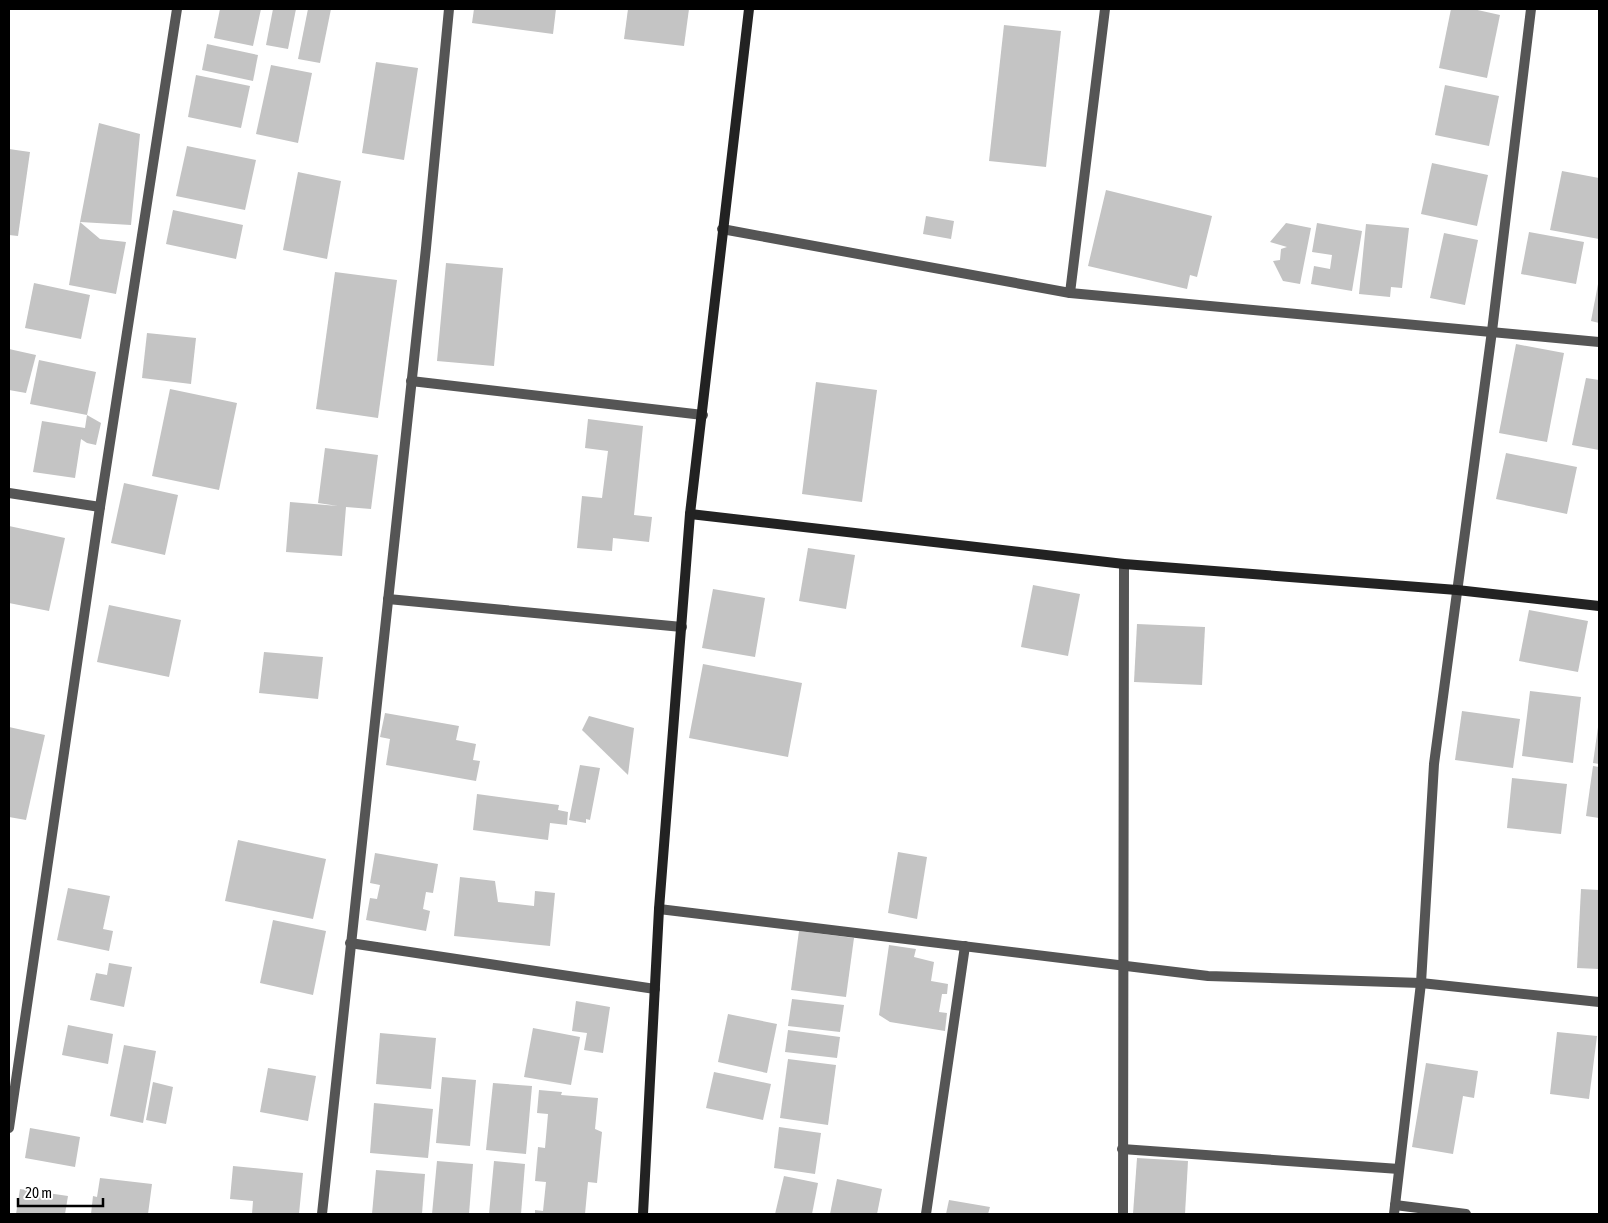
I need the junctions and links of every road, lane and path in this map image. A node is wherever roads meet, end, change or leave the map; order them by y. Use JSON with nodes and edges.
{"nodes":[{"id":1,"x":176,"y":9,"type":"edge"},
{"id":2,"x":449,"y":9,"type":"edge"},
{"id":3,"x":749,"y":9,"type":"edge"},
{"id":4,"x":1105,"y":9,"type":"edge"},
{"id":5,"x":1532,"y":9,"type":"edge"},
{"id":6,"x":722,"y":229,"type":"junction"},
{"id":7,"x":1070,"y":293,"type":"junction"},
{"id":8,"x":1492,"y":331,"type":"junction"},
{"id":9,"x":1599,"y":342,"type":"edge"},
{"id":10,"x":411,"y":381,"type":"junction"},
{"id":11,"x":703,"y":415,"type":"junction"},
{"id":12,"x":9,"y":493,"type":"edge"},
{"id":13,"x":100,"y":507,"type":"junction"},
{"id":14,"x":690,"y":514,"type":"junction"},
{"id":15,"x":1124,"y":564,"type":"junction"},
{"id":16,"x":1457,"y":590,"type":"junction"},
{"id":17,"x":388,"y":599,"type":"junction"},
{"id":18,"x":1599,"y":606,"type":"edge"},
{"id":19,"x":682,"y":627,"type":"junction"},
{"id":20,"x":659,"y":909,"type":"junction"},
{"id":21,"x":350,"y":943,"type":"junction"},
{"id":22,"x":965,"y":946,"type":"junction"},
{"id":23,"x":1123,"y":965,"type":"junction"},
{"id":24,"x":1421,"y":983,"type":"junction"},
{"id":25,"x":655,"y":989,"type":"junction"},
{"id":26,"x":1599,"y":1002,"type":"edge"},
{"id":27,"x":9,"y":1128,"type":"edge"},
{"id":28,"x":1122,"y":1149,"type":"junction"},
{"id":29,"x":1399,"y":1169,"type":"junction"},
{"id":30,"x":1394,"y":1210,"type":"edge"},
{"id":31,"x":322,"y":1214,"type":"edge"},
{"id":32,"x":643,"y":1214,"type":"edge"},
{"id":33,"x":926,"y":1214,"type":"edge"},
{"id":34,"x":1123,"y":1214,"type":"edge"},
{"id":35,"x":1466,"y":1214,"type":"edge"}],
"edges":[{"from":1,"to":13,"type":"street"},
{"from":2,"to":10,"type":"street"},
{"from":3,"to":6,"type":"street"},
{"from":4,"to":7,"type":"street"},
{"from":5,"to":8,"type":"street"},
{"from":6,"to":7,"type":"street"},
{"from":6,"to":11,"type":"street"},
{"from":7,"to":8,"type":"street"},
{"from":8,"to":9,"type":"street"},
{"from":8,"to":16,"type":"street"},
{"from":10,"to":11,"type":"street"},
{"from":10,"to":17,"type":"street"},
{"from":11,"to":14,"type":"street"},
{"from":12,"to":13,"type":"street"},
{"from":13,"to":27,"type":"street"},
{"from":14,"to":15,"type":"street"},
{"from":14,"to":19,"type":"street"},
{"from":15,"to":16,"type":"street"},
{"from":15,"to":23,"type":"street"},
{"from":16,"to":18,"type":"street"},
{"from":16,"to":24,"type":"street"},
{"from":17,"to":19,"type":"street"},
{"from":17,"to":21,"type":"street"},
{"from":19,"to":20,"type":"street"},
{"from":20,"to":22,"type":"street"},
{"from":20,"to":25,"type":"street"},
{"from":21,"to":25,"type":"street"},
{"from":21,"to":31,"type":"street"},
{"from":22,"to":23,"type":"street"},
{"from":22,"to":33,"type":"street"},
{"from":23,"to":24,"type":"street"},
{"from":23,"to":28,"type":"street"},
{"from":24,"to":26,"type":"street"},
{"from":24,"to":29,"type":"street"},
{"from":25,"to":32,"type":"street"},
{"from":28,"to":29,"type":"street"},
{"from":28,"to":34,"type":"street"},
{"from":29,"to":30,"type":"street"},
{"from":30,"to":35,"type":"street"}]}
